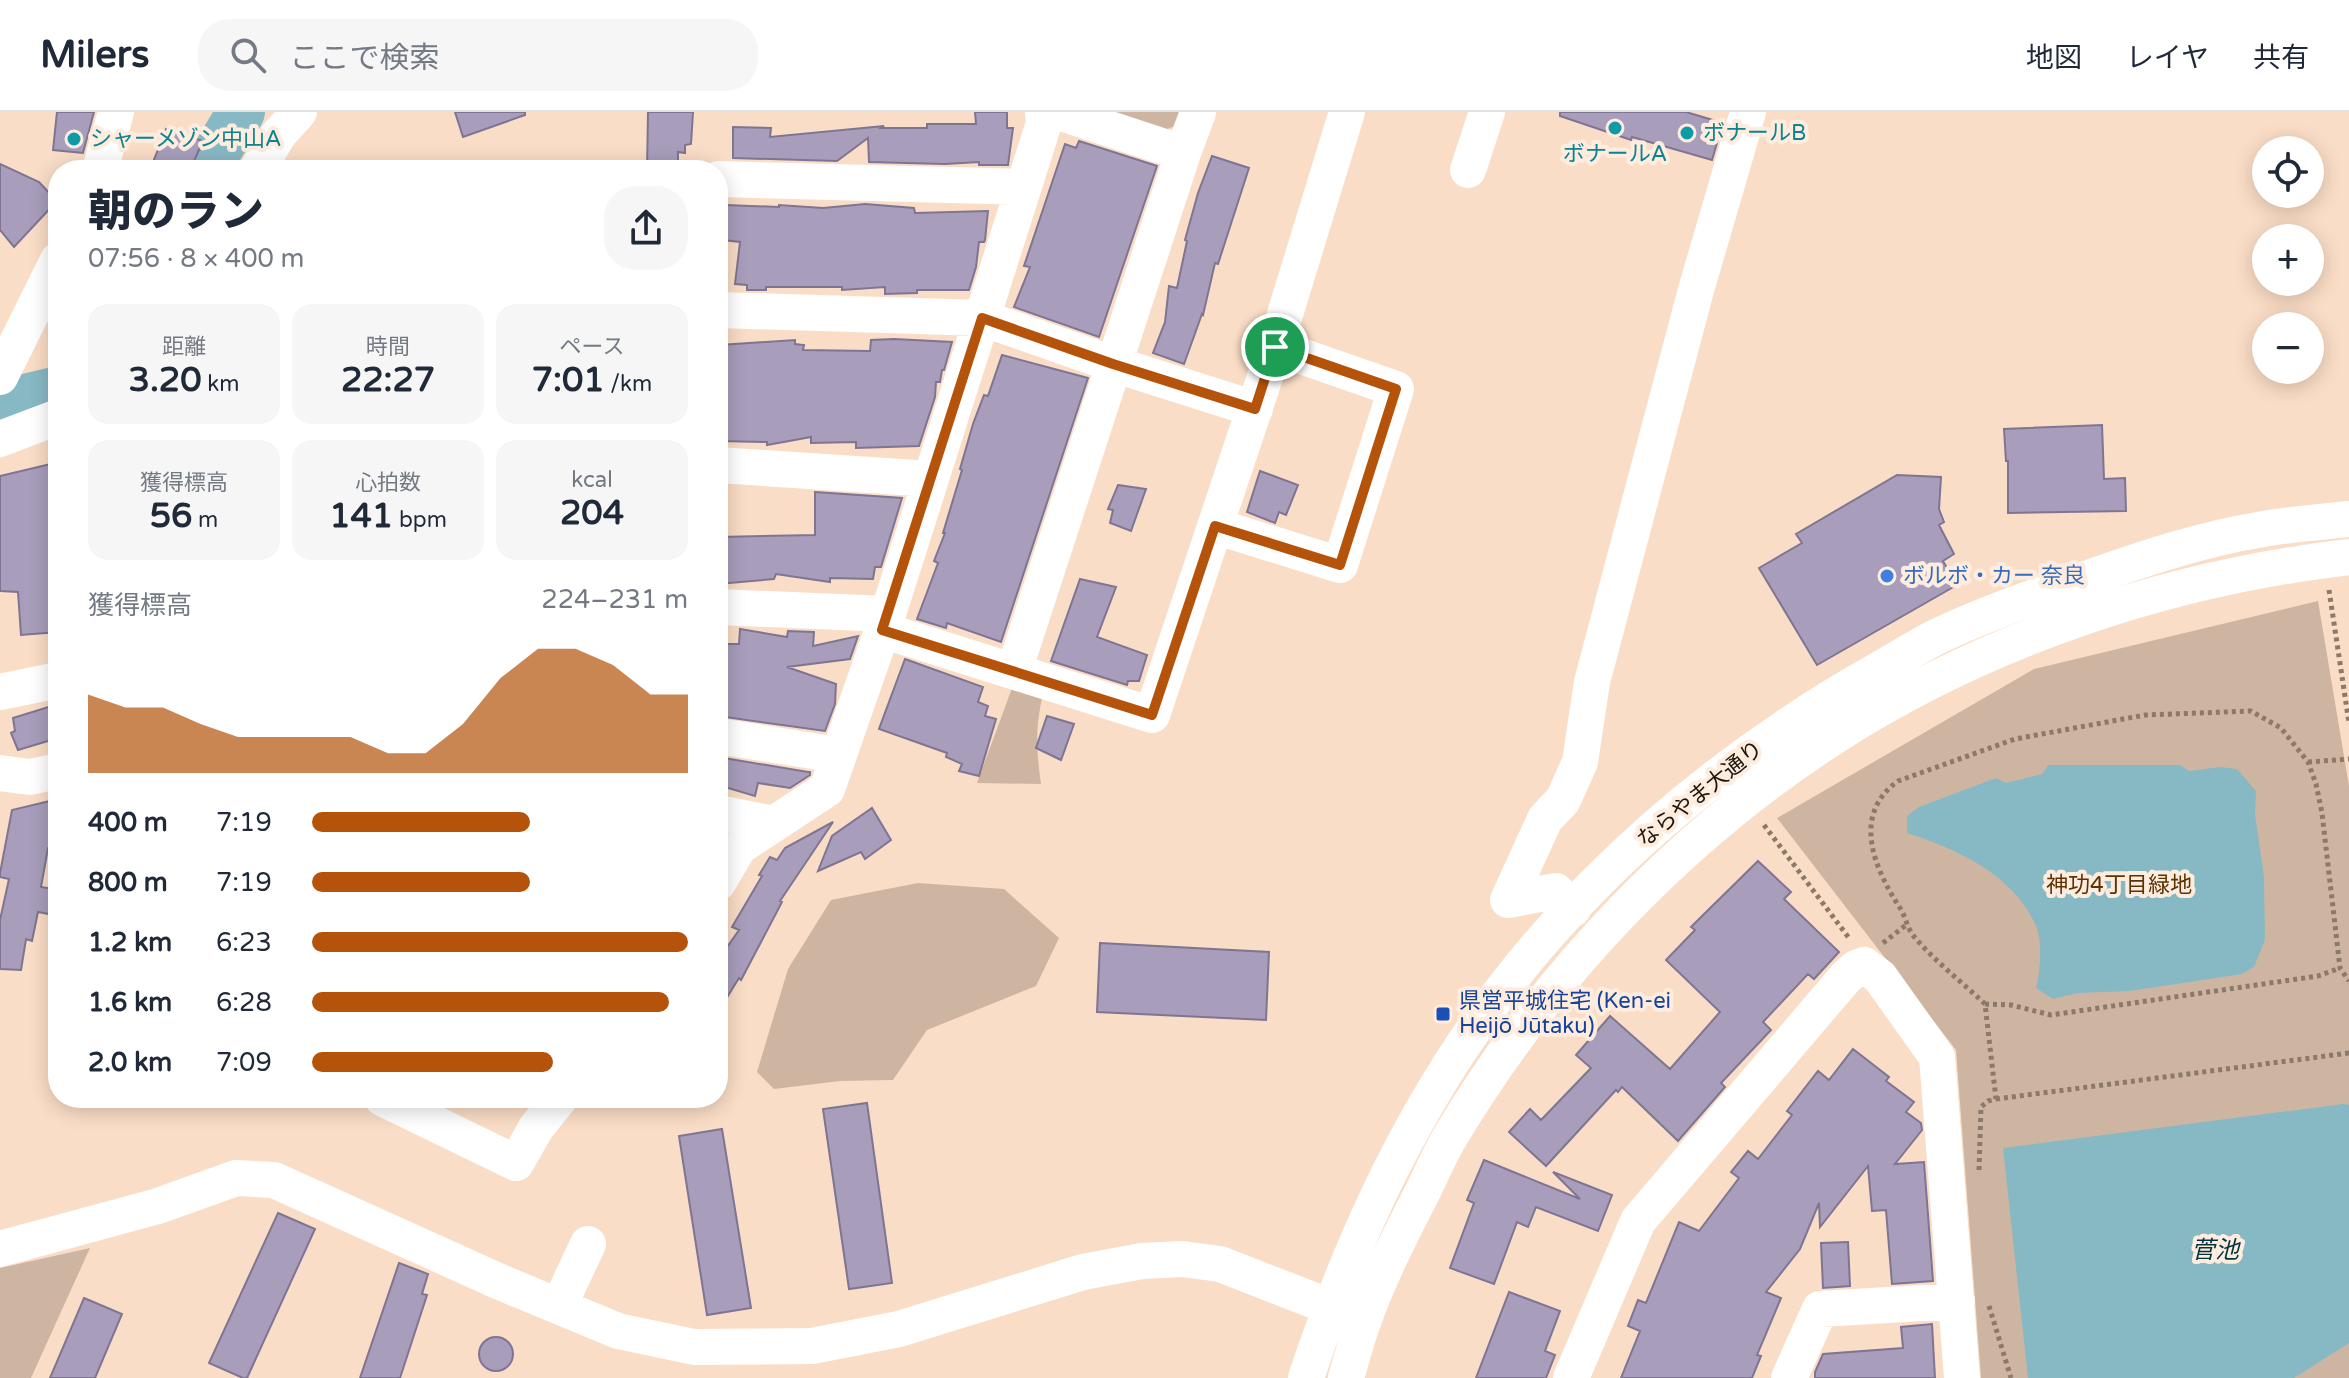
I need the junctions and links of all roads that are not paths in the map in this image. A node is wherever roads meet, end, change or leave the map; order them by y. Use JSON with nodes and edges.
{"nodes":[{"id":1,"x":116,"y":112,"type":"edge"},
{"id":2,"x":299,"y":112,"type":"edge"},
{"id":3,"x":1043,"y":112,"type":"edge"},
{"id":4,"x":1058,"y":112,"type":"edge"},
{"id":5,"x":1198,"y":112,"type":"edge"},
{"id":6,"x":1348,"y":112,"type":"edge"},
{"id":7,"x":1487,"y":112,"type":"edge"},
{"id":8,"x":1748,"y":112,"type":"edge"},
{"id":9,"x":1183,"y":153,"type":"junction"},
{"id":10,"x":103,"y":160,"type":"edge"},
{"id":11,"x":263,"y":160,"type":"edge"},
{"id":12,"x":1468,"y":170,"type":"dead end"},
{"id":13,"x":728,"y":179,"type":"edge"},
{"id":14,"x":1024,"y":187,"type":"junction"},
{"id":15,"x":48,"y":280,"type":"edge"},
{"id":16,"x":728,"y":310,"type":"edge"},
{"id":17,"x":982,"y":318,"type":"junction"},
{"id":18,"x":1275,"y":347,"type":"junction"},
{"id":19,"x":1113,"y":364,"type":"junction"},
{"id":20,"x":0,"y":377,"type":"edge"},
{"id":21,"x":0,"y":390,"type":"edge"},
{"id":22,"x":1255,"y":409,"type":"junction"},
{"id":23,"x":48,"y":420,"type":"edge"},
{"id":24,"x":8,"y":433,"type":"edge"},
{"id":25,"x":728,"y":466,"type":"edge"},
{"id":26,"x":931,"y":479,"type":"junction"},
{"id":27,"x":2349,"y":519,"type":"edge"},
{"id":28,"x":1215,"y":526,"type":"junction"},
{"id":29,"x":2338,"y":570,"type":"edge"},
{"id":30,"x":728,"y":608,"type":"edge"},
{"id":31,"x":885,"y":622,"type":"junction"},
{"id":32,"x":1014,"y":671,"type":"junction"},
{"id":33,"x":48,"y":682,"type":"edge"},
{"id":34,"x":0,"y":692,"type":"edge"},
{"id":35,"x":728,"y":738,"type":"edge"},
{"id":36,"x":838,"y":755,"type":"junction"},
{"id":37,"x":0,"y":773,"type":"edge"},
{"id":38,"x":48,"y":773,"type":"edge"},
{"id":39,"x":728,"y":815,"type":"edge"},
{"id":40,"x":774,"y":824,"type":"junction"},
{"id":41,"x":728,"y":866,"type":"edge"},
{"id":42,"x":1573,"y":909,"type":"junction"},
{"id":43,"x":403,"y":1108,"type":"edge"},
{"id":44,"x":552,"y":1108,"type":"edge"},
{"id":45,"x":588,"y":1244,"type":"dead end"},
{"id":46,"x":0,"y":1249,"type":"edge"},
{"id":47,"x":1957,"y":1301,"type":"junction"},
{"id":48,"x":559,"y":1306,"type":"junction"},
{"id":49,"x":1329,"y":1307,"type":"junction"},
{"id":50,"x":1364,"y":1320,"type":"junction"},
{"id":51,"x":1306,"y":1378,"type":"edge"},
{"id":52,"x":1346,"y":1378,"type":"edge"},
{"id":53,"x":1571,"y":1378,"type":"edge"},
{"id":54,"x":1789,"y":1378,"type":"edge"},
{"id":55,"x":1962,"y":1378,"type":"edge"}],
"edges":[{"from":1,"to":10,"type":"street"},
{"from":2,"to":11,"type":"street"},
{"from":3,"to":14,"type":"street"},
{"from":4,"to":9,"type":"street"},
{"from":5,"to":9,"type":"street"},
{"from":6,"to":18,"type":"street"},
{"from":7,"to":12,"type":"street"},
{"from":8,"to":42,"type":"street"},
{"from":9,"to":19,"type":"street"},
{"from":13,"to":14,"type":"street"},
{"from":14,"to":17,"type":"street"},
{"from":15,"to":20,"type":"street"},
{"from":16,"to":17,"type":"street"},
{"from":17,"to":19,"type":"street"},
{"from":17,"to":26,"type":"street"},
{"from":18,"to":22,"type":"street"},
{"from":18,"to":28,"type":"street"},
{"from":19,"to":22,"type":"street"},
{"from":19,"to":32,"type":"street"},
{"from":21,"to":24,"type":"street"},
{"from":22,"to":28,"type":"street"},
{"from":23,"to":24,"type":"street"},
{"from":25,"to":26,"type":"street"},
{"from":26,"to":31,"type":"street"},
{"from":27,"to":42,"type":"street","name":"ならやま大通り"},
{"from":28,"to":32,"type":"street"},
{"from":29,"to":50,"type":"street","name":"ならやま大通り"},
{"from":30,"to":31,"type":"street"},
{"from":31,"to":32,"type":"street"},
{"from":31,"to":36,"type":"street"},
{"from":33,"to":34,"type":"street"},
{"from":35,"to":36,"type":"street"},
{"from":36,"to":40,"type":"street"},
{"from":37,"to":38,"type":"street"},
{"from":39,"to":40,"type":"street"},
{"from":40,"to":41,"type":"street"},
{"from":42,"to":49,"type":"street","name":"ならやま大通り"},
{"from":43,"to":44,"type":"street"},
{"from":45,"to":48,"type":"street"},
{"from":46,"to":48,"type":"street"},
{"from":47,"to":53,"type":"street"},
{"from":47,"to":54,"type":"street"},
{"from":47,"to":55,"type":"street"},
{"from":48,"to":49,"type":"street"},
{"from":49,"to":50,"type":"street"},
{"from":49,"to":51,"type":"street","name":"ならやま大通り"},
{"from":50,"to":52,"type":"street","name":"ならやま大通り"}]}
